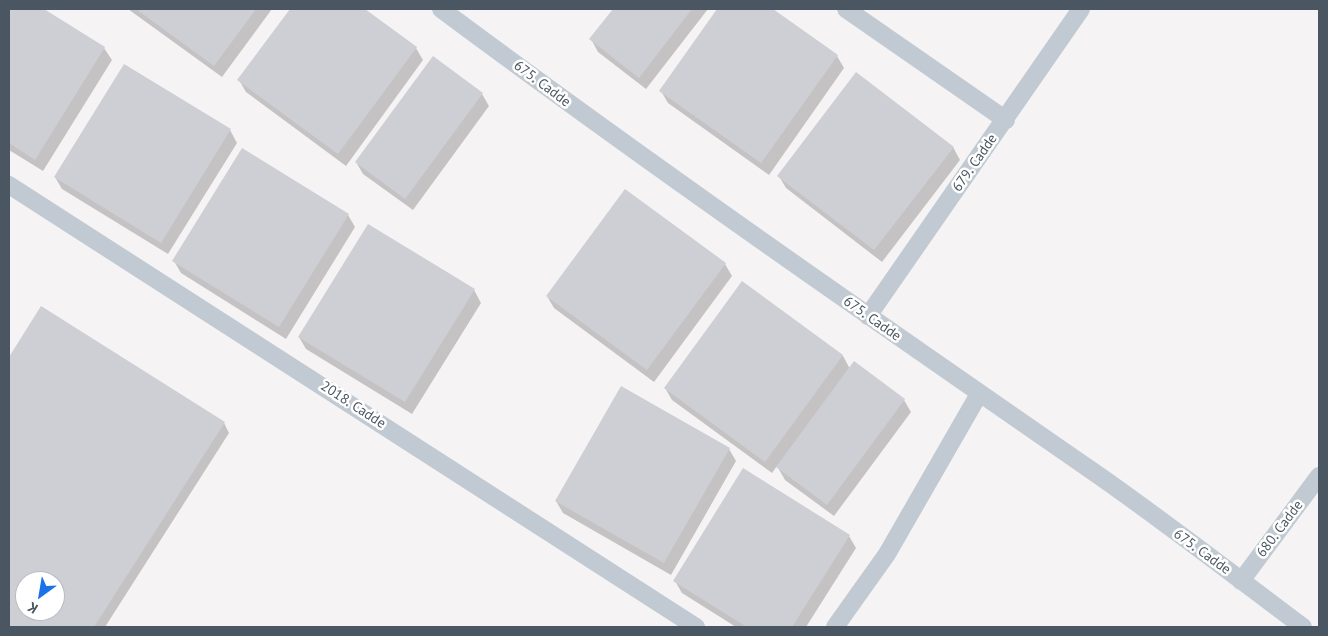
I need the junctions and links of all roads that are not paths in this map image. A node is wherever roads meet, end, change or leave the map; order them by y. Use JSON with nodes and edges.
{"nodes":[{"id":1,"x":441,"y":9,"type":"edge"},
{"id":2,"x":846,"y":9,"type":"edge"},
{"id":3,"x":1081,"y":9,"type":"edge"},
{"id":4,"x":1006,"y":120,"type":"junction"},
{"id":5,"x":9,"y":184,"type":"edge"},
{"id":6,"x":868,"y":316,"type":"junction"},
{"id":7,"x":979,"y":394,"type":"junction"},
{"id":8,"x":1319,"y":476,"type":"edge"},
{"id":9,"x":1241,"y":581,"type":"junction"},
{"id":10,"x":696,"y":627,"type":"edge"},
{"id":11,"x":835,"y":627,"type":"edge"},
{"id":12,"x":1303,"y":627,"type":"edge"}],
"edges":[{"from":1,"to":6,"type":"street","name":"675. Cadde"},
{"from":2,"to":4,"type":"street"},
{"from":3,"to":4,"type":"street","name":"679. Cadde"},
{"from":4,"to":6,"type":"street","name":"679. Cadde"},
{"from":5,"to":10,"type":"street","name":"2018. Cadde"},
{"from":6,"to":7,"type":"street","name":"675. Cadde"},
{"from":7,"to":9,"type":"street","name":"675. Cadde"},
{"from":7,"to":11,"type":"street"},
{"from":8,"to":9,"type":"street","name":"680. Cadde"},
{"from":9,"to":12,"type":"street","name":"675. Cadde"}]}
